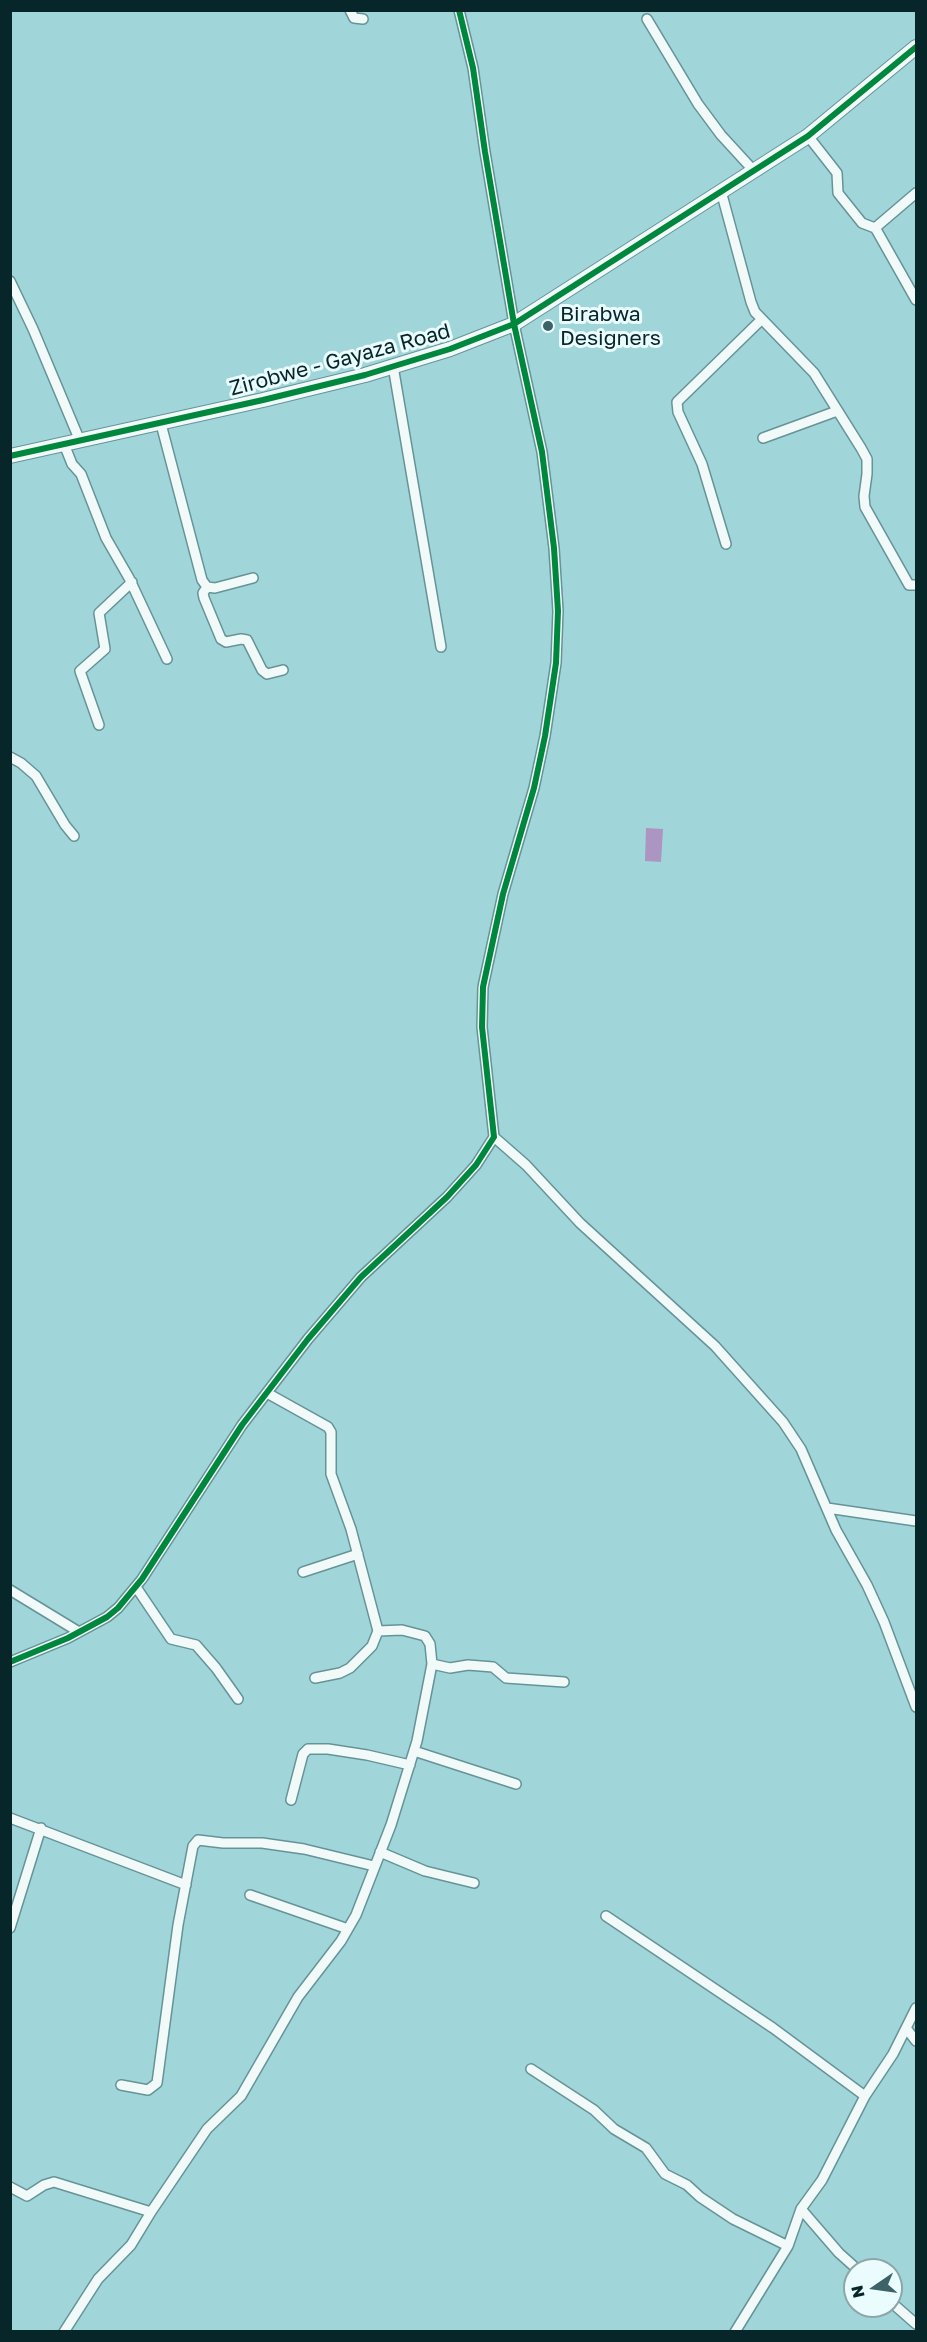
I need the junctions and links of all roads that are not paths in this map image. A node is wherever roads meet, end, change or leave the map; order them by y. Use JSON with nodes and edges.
{"nodes":[{"id":1,"x":350,"y":10,"type":"edge"},
{"id":2,"x":459,"y":10,"type":"edge"},
{"id":3,"x":363,"y":19,"type":"dead end"},
{"id":4,"x":647,"y":19,"type":"dead end"},
{"id":5,"x":916,"y":47,"type":"edge"},
{"id":6,"x":808,"y":136,"type":"junction"},
{"id":7,"x":754,"y":171,"type":"junction"},
{"id":8,"x":721,"y":191,"type":"junction"},
{"id":9,"x":916,"y":193,"type":"edge"},
{"id":10,"x":874,"y":228,"type":"junction"},
{"id":11,"x":10,"y":281,"type":"edge"},
{"id":12,"x":916,"y":300,"type":"edge"},
{"id":13,"x":761,"y":320,"type":"junction"},
{"id":14,"x":514,"y":324,"type":"junction"},
{"id":15,"x":393,"y":366,"type":"junction"},
{"id":16,"x":837,"y":411,"type":"junction"},
{"id":17,"x":160,"y":424,"type":"junction"},
{"id":18,"x":763,"y":438,"type":"dead end"},
{"id":19,"x":80,"y":441,"type":"junction"},
{"id":20,"x":64,"y":444,"type":"junction"},
{"id":21,"x":10,"y":456,"type":"edge"},
{"id":22,"x":726,"y":544,"type":"dead end"},
{"id":23,"x":253,"y":578,"type":"dead end"},
{"id":24,"x":132,"y":582,"type":"junction"},
{"id":25,"x":916,"y":585,"type":"edge"},
{"id":26,"x":207,"y":587,"type":"junction"},
{"id":27,"x":441,"y":647,"type":"dead end"},
{"id":28,"x":167,"y":659,"type":"dead end"},
{"id":29,"x":283,"y":670,"type":"dead end"},
{"id":30,"x":99,"y":724,"type":"dead end"},
{"id":31,"x":10,"y":757,"type":"edge"},
{"id":32,"x":74,"y":836,"type":"dead end"},
{"id":33,"x":494,"y":1137,"type":"junction"},
{"id":34,"x":267,"y":1393,"type":"junction"},
{"id":35,"x":826,"y":1508,"type":"junction"},
{"id":36,"x":916,"y":1521,"type":"edge"},
{"id":37,"x":358,"y":1554,"type":"junction"},
{"id":38,"x":303,"y":1572,"type":"dead end"},
{"id":39,"x":136,"y":1587,"type":"junction"},
{"id":40,"x":10,"y":1590,"type":"edge"},
{"id":41,"x":378,"y":1631,"type":"junction"},
{"id":42,"x":79,"y":1632,"type":"junction"},
{"id":43,"x":10,"y":1662,"type":"edge"},
{"id":44,"x":432,"y":1664,"type":"junction"},
{"id":45,"x":315,"y":1678,"type":"dead end"},
{"id":46,"x":564,"y":1682,"type":"dead end"},
{"id":47,"x":237,"y":1699,"type":"dead end"},
{"id":48,"x":916,"y":1707,"type":"edge"},
{"id":49,"x":414,"y":1751,"type":"junction"},
{"id":50,"x":410,"y":1765,"type":"junction"},
{"id":51,"x":516,"y":1784,"type":"dead end"},
{"id":52,"x":291,"y":1800,"type":"dead end"},
{"id":53,"x":10,"y":1818,"type":"edge"},
{"id":54,"x":40,"y":1828,"type":"junction"},
{"id":55,"x":380,"y":1852,"type":"junction"},
{"id":56,"x":374,"y":1866,"type":"junction"},
{"id":57,"x":474,"y":1883,"type":"dead end"},
{"id":58,"x":186,"y":1885,"type":"junction"},
{"id":59,"x":250,"y":1895,"type":"dead end"},
{"id":60,"x":606,"y":1916,"type":"dead end"},
{"id":61,"x":10,"y":1928,"type":"edge"},
{"id":62,"x":348,"y":1929,"type":"junction"},
{"id":63,"x":916,"y":2008,"type":"edge"},
{"id":64,"x":906,"y":2028,"type":"junction"},
{"id":65,"x":916,"y":2042,"type":"edge"},
{"id":66,"x":531,"y":2069,"type":"dead end"},
{"id":67,"x":121,"y":2085,"type":"dead end"},
{"id":68,"x":865,"y":2096,"type":"junction"},
{"id":69,"x":10,"y":2187,"type":"edge"},
{"id":70,"x":801,"y":2209,"type":"junction"},
{"id":71,"x":151,"y":2212,"type":"junction"},
{"id":72,"x":788,"y":2246,"type":"junction"},
{"id":73,"x":845,"y":2258,"type":"edge"},
{"id":74,"x":903,"y":2312,"type":"edge"},
{"id":75,"x":916,"y":2324,"type":"edge"},
{"id":76,"x":64,"y":2331,"type":"edge"},
{"id":77,"x":735,"y":2331,"type":"edge"}],
"edges":[{"from":1,"to":3,"type":"street"},
{"from":2,"to":14,"type":"street"},
{"from":4,"to":7,"type":"street"},
{"from":5,"to":6,"type":"street","name":"Zirobwe - Gayaza Road"},
{"from":6,"to":7,"type":"street","name":"Zirobwe - Gayaza Road"},
{"from":6,"to":10,"type":"street"},
{"from":7,"to":8,"type":"street","name":"Zirobwe - Gayaza Road"},
{"from":8,"to":13,"type":"street"},
{"from":8,"to":14,"type":"street","name":"Zirobwe - Gayaza Road"},
{"from":9,"to":10,"type":"street"},
{"from":10,"to":12,"type":"street"},
{"from":11,"to":19,"type":"street"},
{"from":13,"to":16,"type":"street"},
{"from":13,"to":22,"type":"street"},
{"from":14,"to":15,"type":"street","name":"Zirobwe - Gayaza Road"},
{"from":14,"to":33,"type":"street"},
{"from":15,"to":17,"type":"street","name":"Zirobwe - Gayaza Road"},
{"from":15,"to":27,"type":"street"},
{"from":16,"to":18,"type":"street"},
{"from":16,"to":25,"type":"street"},
{"from":17,"to":19,"type":"street","name":"Zirobwe - Gayaza Road"},
{"from":17,"to":26,"type":"street"},
{"from":19,"to":20,"type":"street","name":"Zirobwe - Gayaza Road"},
{"from":20,"to":21,"type":"street","name":"Zirobwe - Gayaza Road"},
{"from":20,"to":24,"type":"street"},
{"from":23,"to":26,"type":"street"},
{"from":24,"to":28,"type":"street"},
{"from":24,"to":30,"type":"street"},
{"from":26,"to":29,"type":"street"},
{"from":31,"to":32,"type":"street"},
{"from":33,"to":34,"type":"street"},
{"from":33,"to":35,"type":"street"},
{"from":34,"to":37,"type":"street"},
{"from":34,"to":39,"type":"street"},
{"from":35,"to":36,"type":"street"},
{"from":35,"to":48,"type":"street"},
{"from":37,"to":38,"type":"street"},
{"from":37,"to":41,"type":"street"},
{"from":39,"to":42,"type":"street"},
{"from":39,"to":47,"type":"street"},
{"from":40,"to":42,"type":"street"},
{"from":41,"to":44,"type":"street"},
{"from":41,"to":45,"type":"street"},
{"from":42,"to":43,"type":"street"},
{"from":44,"to":46,"type":"street"},
{"from":44,"to":49,"type":"street"},
{"from":49,"to":50,"type":"street"},
{"from":49,"to":51,"type":"street"},
{"from":50,"to":52,"type":"street"},
{"from":50,"to":55,"type":"street"},
{"from":53,"to":54,"type":"street"},
{"from":54,"to":58,"type":"street"},
{"from":54,"to":61,"type":"street"},
{"from":55,"to":56,"type":"street"},
{"from":55,"to":57,"type":"street"},
{"from":56,"to":58,"type":"street"},
{"from":56,"to":62,"type":"street"},
{"from":58,"to":67,"type":"street"},
{"from":59,"to":62,"type":"street"},
{"from":60,"to":68,"type":"street"},
{"from":62,"to":71,"type":"street"},
{"from":63,"to":64,"type":"street"},
{"from":64,"to":65,"type":"street"},
{"from":64,"to":68,"type":"street"},
{"from":66,"to":72,"type":"street"},
{"from":68,"to":70,"type":"street"},
{"from":69,"to":71,"type":"street"},
{"from":70,"to":72,"type":"street"},
{"from":70,"to":73,"type":"street"},
{"from":71,"to":76,"type":"street"},
{"from":72,"to":77,"type":"street"},
{"from":74,"to":75,"type":"street"}]}
